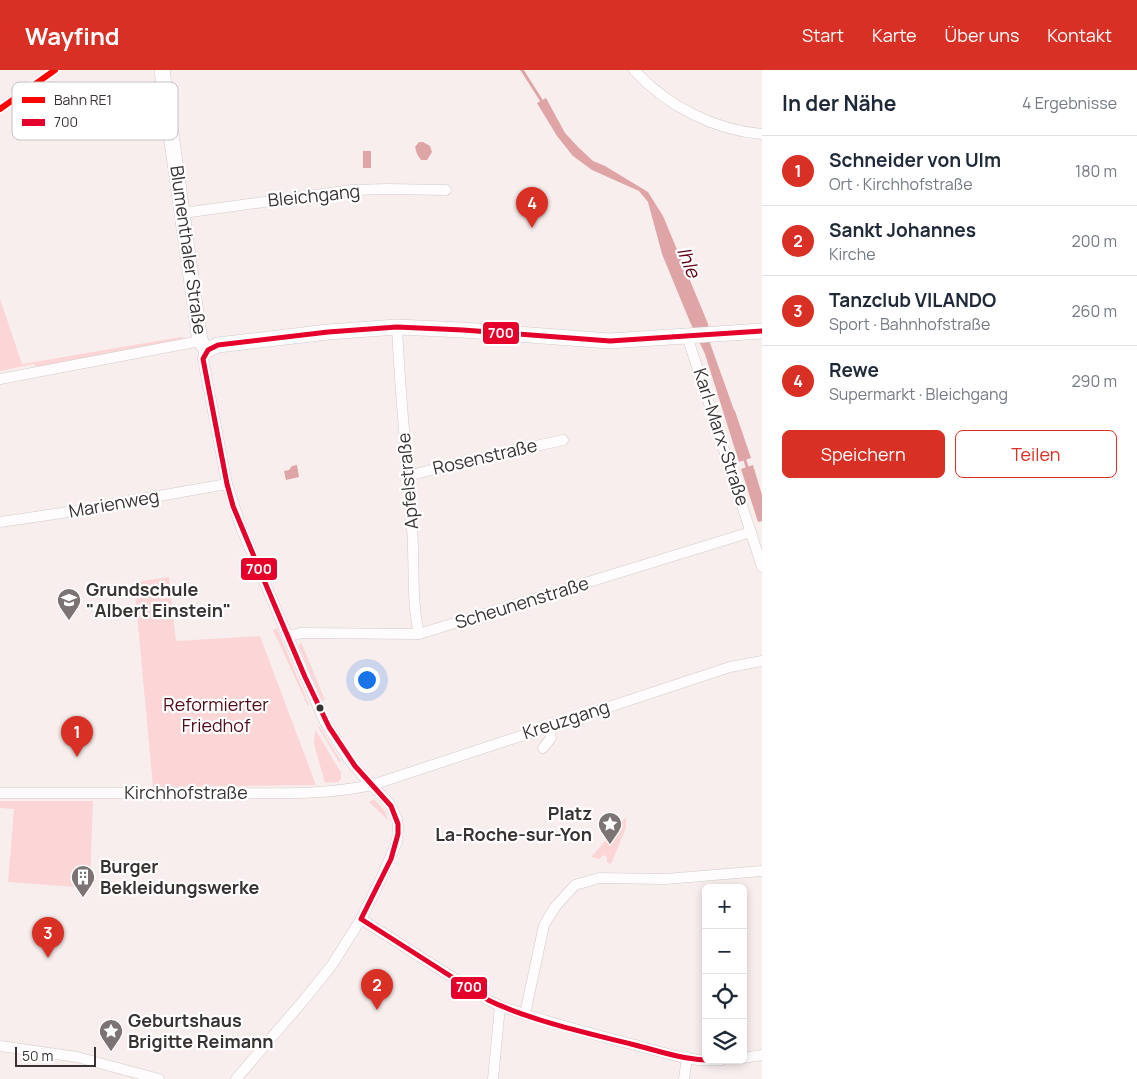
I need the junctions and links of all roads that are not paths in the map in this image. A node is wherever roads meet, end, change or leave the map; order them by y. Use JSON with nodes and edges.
{"nodes":[{"id":1,"x":634,"y":70,"type":"edge"},
{"id":2,"x":762,"y":134,"type":"edge"},
{"id":3,"x":172,"y":140,"type":"edge"},
{"id":4,"x":446,"y":190,"type":"dead end"},
{"id":5,"x":183,"y":213,"type":"junction"},
{"id":6,"x":397,"y":327,"type":"junction"},
{"id":7,"x":762,"y":331,"type":"edge"},
{"id":8,"x":689,"y":336,"type":"junction"},
{"id":9,"x":204,"y":345,"type":"junction"},
{"id":10,"x":0,"y":379,"type":"edge"},
{"id":11,"x":563,"y":440,"type":"dead end"},
{"id":12,"x":408,"y":476,"type":"junction"},
{"id":13,"x":227,"y":484,"type":"junction"},
{"id":14,"x":0,"y":522,"type":"edge"},
{"id":15,"x":752,"y":532,"type":"junction"},
{"id":16,"x":762,"y":567,"type":"edge"},
{"id":17,"x":419,"y":634,"type":"junction"},
{"id":18,"x":287,"y":636,"type":"junction"},
{"id":19,"x":762,"y":661,"type":"edge"},
{"id":20,"x":548,"y":726,"type":"junction"},
{"id":21,"x":543,"y":748,"type":"dead end"},
{"id":22,"x":372,"y":785,"type":"junction"},
{"id":23,"x":0,"y":793,"type":"edge"},
{"id":24,"x":762,"y":871,"type":"edge"},
{"id":25,"x":361,"y":919,"type":"junction"},
{"id":26,"x":500,"y":1006,"type":"junction"},
{"id":27,"x":525,"y":1014,"type":"junction"},
{"id":28,"x":0,"y":1046,"type":"edge"},
{"id":29,"x":762,"y":1056,"type":"edge"},
{"id":30,"x":687,"y":1057,"type":"junction"},
{"id":31,"x":747,"y":1058,"type":"edge"},
{"id":32,"x":702,"y":1060,"type":"edge"},
{"id":33,"x":159,"y":1079,"type":"edge"},
{"id":34,"x":236,"y":1079,"type":"edge"},
{"id":35,"x":493,"y":1079,"type":"edge"},
{"id":36,"x":684,"y":1079,"type":"edge"}],
"edges":[{"from":1,"to":2,"type":"street"},
{"from":3,"to":5,"type":"street","name":"Blumenthaler Straße"},
{"from":4,"to":5,"type":"street","name":"Bleichgang"},
{"from":5,"to":9,"type":"street","name":"Blumenthaler Straße"},
{"from":6,"to":8,"type":"street"},
{"from":6,"to":9,"type":"street"},
{"from":6,"to":12,"type":"street","name":"Apfelstraße"},
{"from":7,"to":8,"type":"street"},
{"from":8,"to":15,"type":"street","name":"Karl-Marx-Straße"},
{"from":9,"to":10,"type":"street"},
{"from":9,"to":13,"type":"street","name":"Blumenthaler Straße"},
{"from":11,"to":12,"type":"street","name":"Rosenstraße"},
{"from":12,"to":17,"type":"street","name":"Apfelstraße"},
{"from":13,"to":14,"type":"street","name":"Marienweg"},
{"from":13,"to":18,"type":"street","name":"Blumenthaler Straße"},
{"from":15,"to":16,"type":"street","name":"Karl-Marx-Straße"},
{"from":15,"to":17,"type":"street","name":"Scheunenstraße"},
{"from":17,"to":18,"type":"street","name":"Scheunenstraße"},
{"from":18,"to":22,"type":"street","name":"Blumenthaler Straße"},
{"from":19,"to":20,"type":"street","name":"Kreuzgang"},
{"from":20,"to":21,"type":"street"},
{"from":20,"to":22,"type":"street","name":"Kreuzgang"},
{"from":22,"to":23,"type":"street","name":"Kirchhofstraße"},
{"from":22,"to":25,"type":"street","name":"Blumenthaler Straße"},
{"from":24,"to":27,"type":"street"},
{"from":25,"to":26,"type":"street"},
{"from":25,"to":34,"type":"street","name":"Blumenthaler Straße"},
{"from":26,"to":27,"type":"street"},
{"from":26,"to":35,"type":"street"},
{"from":27,"to":30,"type":"street"},
{"from":28,"to":33,"type":"street"},
{"from":29,"to":31,"type":"street"},
{"from":30,"to":32,"type":"street"},
{"from":30,"to":36,"type":"street"}]}
